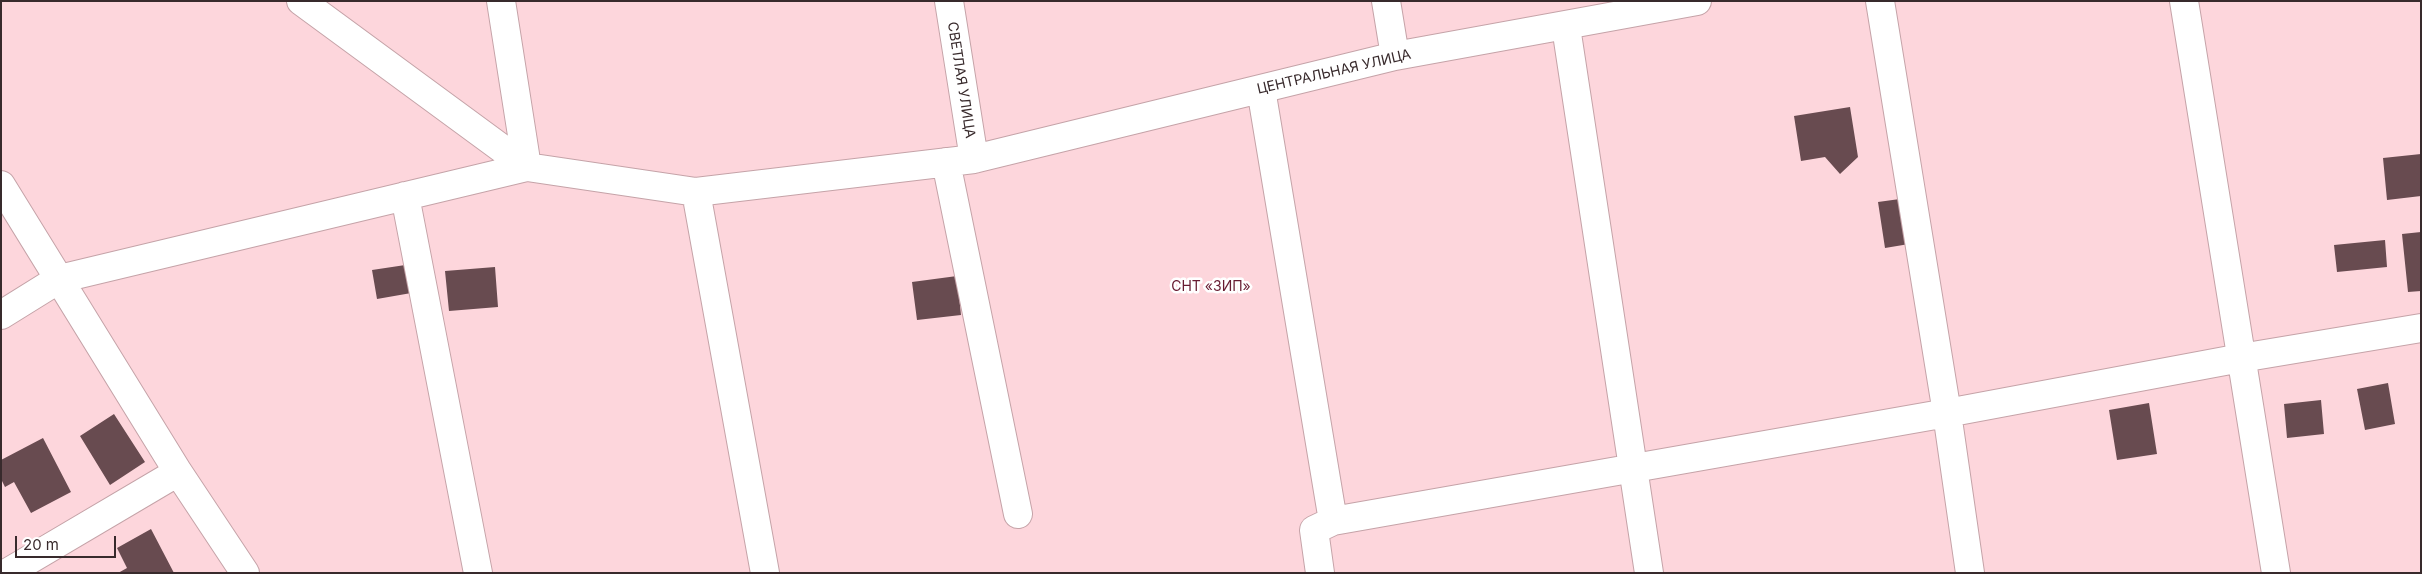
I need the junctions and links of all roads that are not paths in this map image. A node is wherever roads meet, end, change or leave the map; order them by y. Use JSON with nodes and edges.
{"nodes":[{"id":1,"x":301,"y":1,"type":"edge"},
{"id":2,"x":501,"y":1,"type":"edge"},
{"id":3,"x":949,"y":1,"type":"edge"},
{"id":4,"x":1386,"y":1,"type":"edge"},
{"id":5,"x":1697,"y":1,"type":"edge"},
{"id":6,"x":1880,"y":1,"type":"edge"},
{"id":7,"x":2184,"y":1,"type":"edge"},
{"id":8,"x":1566,"y":27,"type":"junction"},
{"id":9,"x":1395,"y":56,"type":"junction"},
{"id":10,"x":1261,"y":89,"type":"junction"},
{"id":11,"x":974,"y":159,"type":"junction"},
{"id":12,"x":946,"y":162,"type":"junction"},
{"id":13,"x":527,"y":167,"type":"junction"},
{"id":14,"x":1,"y":185,"type":"edge"},
{"id":15,"x":696,"y":192,"type":"junction"},
{"id":16,"x":405,"y":196,"type":"junction"},
{"id":17,"x":59,"y":280,"type":"junction"},
{"id":18,"x":1,"y":315,"type":"edge"},
{"id":19,"x":2421,"y":328,"type":"edge"},
{"id":20,"x":2241,"y":358,"type":"junction"},
{"id":21,"x":1947,"y":414,"type":"junction"},
{"id":22,"x":1633,"y":468,"type":"junction"},
{"id":23,"x":178,"y":472,"type":"junction"},
{"id":24,"x":1018,"y":514,"type":"dead end"},
{"id":25,"x":1333,"y":520,"type":"junction"},
{"id":26,"x":7,"y":573,"type":"edge"},
{"id":27,"x":245,"y":573,"type":"edge"},
{"id":28,"x":478,"y":573,"type":"edge"},
{"id":29,"x":765,"y":573,"type":"edge"},
{"id":30,"x":1320,"y":573,"type":"edge"},
{"id":31,"x":1649,"y":573,"type":"edge"},
{"id":32,"x":1970,"y":573,"type":"edge"},
{"id":33,"x":2276,"y":573,"type":"edge"}],
"edges":[{"from":1,"to":13,"type":"street"},
{"from":2,"to":13,"type":"street"},
{"from":3,"to":11,"type":"street","name":"СВЕТЛАЯ УЛИЦА"},
{"from":4,"to":9,"type":"street"},
{"from":5,"to":8,"type":"street","name":"ЦЕНТРАЛЬНАЯ УЛИЦА"},
{"from":6,"to":21,"type":"street"},
{"from":7,"to":20,"type":"street"},
{"from":8,"to":9,"type":"street","name":"ЦЕНТРАЛЬНАЯ УЛИЦА"},
{"from":8,"to":22,"type":"street"},
{"from":9,"to":10,"type":"street","name":"ЦЕНТРАЛЬНАЯ УЛИЦА"},
{"from":10,"to":11,"type":"street","name":"ЦЕНТРАЛЬНАЯ УЛИЦА"},
{"from":10,"to":25,"type":"street"},
{"from":11,"to":12,"type":"street","name":"ЦЕНТРАЛЬНАЯ УЛИЦА"},
{"from":12,"to":15,"type":"street","name":"ЦЕНТРАЛЬНАЯ УЛИЦА"},
{"from":12,"to":24,"type":"street"},
{"from":13,"to":15,"type":"street","name":"ЦЕНТРАЛЬНАЯ УЛИЦА"},
{"from":13,"to":16,"type":"street"},
{"from":14,"to":17,"type":"street"},
{"from":15,"to":29,"type":"street"},
{"from":16,"to":17,"type":"street"},
{"from":16,"to":28,"type":"street"},
{"from":17,"to":18,"type":"street"},
{"from":17,"to":23,"type":"street"},
{"from":19,"to":20,"type":"street"},
{"from":20,"to":21,"type":"street"},
{"from":20,"to":33,"type":"street"},
{"from":21,"to":22,"type":"street"},
{"from":21,"to":32,"type":"street"},
{"from":22,"to":25,"type":"street"},
{"from":22,"to":31,"type":"street"},
{"from":23,"to":26,"type":"street"},
{"from":23,"to":27,"type":"street"},
{"from":25,"to":30,"type":"street"}]}
